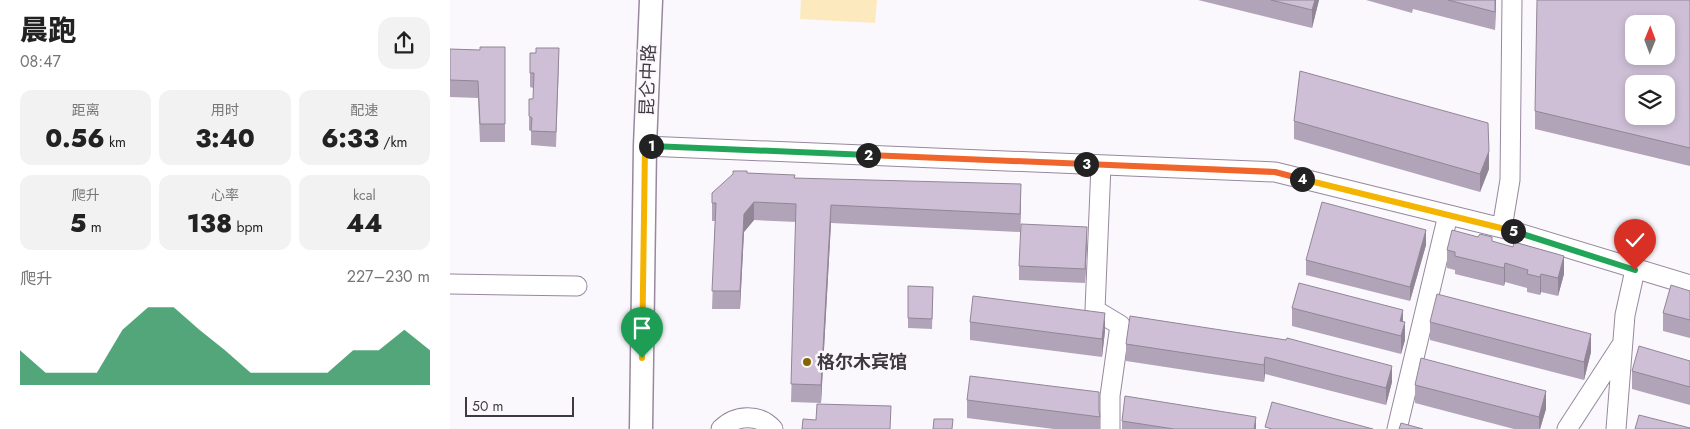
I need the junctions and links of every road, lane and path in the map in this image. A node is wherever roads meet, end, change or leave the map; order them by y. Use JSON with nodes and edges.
{"nodes":[{"id":1,"x":651,"y":0,"type":"edge"},
{"id":2,"x":1512,"y":0,"type":"edge"},
{"id":3,"x":645,"y":146,"type":"junction"},
{"id":4,"x":1101,"y":164,"type":"junction"},
{"id":5,"x":1448,"y":215,"type":"junction"},
{"id":6,"x":1502,"y":228,"type":"junction"},
{"id":7,"x":1635,"y":270,"type":"junction"},
{"id":8,"x":450,"y":284,"type":"edge"},
{"id":9,"x":1690,"y":285,"type":"edge"},
{"id":10,"x":578,"y":286,"type":"dead end"},
{"id":11,"x":1623,"y":344,"type":"junction"},
{"id":12,"x":1090,"y":394,"type":"edge"},
{"id":13,"x":1119,"y":398,"type":"junction"},
{"id":14,"x":641,"y":429,"type":"edge"},
{"id":15,"x":721,"y":429,"type":"edge"},
{"id":16,"x":773,"y":429,"type":"edge"},
{"id":17,"x":1110,"y":429,"type":"edge"},
{"id":18,"x":1397,"y":429,"type":"edge"},
{"id":19,"x":1567,"y":429,"type":"edge"},
{"id":20,"x":1616,"y":429,"type":"edge"}],
"edges":[{"from":1,"to":3,"type":"main road","name":"昆仑中路"},
{"from":2,"to":6,"type":"street"},
{"from":3,"to":4,"type":"street"},
{"from":3,"to":14,"type":"main road","name":"昆仑中路"},
{"from":4,"to":5,"type":"street"},
{"from":4,"to":13,"type":"street"},
{"from":5,"to":6,"type":"street"},
{"from":5,"to":18,"type":"street"},
{"from":6,"to":7,"type":"street"},
{"from":7,"to":9,"type":"street"},
{"from":7,"to":11,"type":"street"},
{"from":8,"to":10,"type":"street"},
{"from":11,"to":19,"type":"street"},
{"from":11,"to":20,"type":"street"},
{"from":12,"to":13,"type":"street"},
{"from":13,"to":17,"type":"street"},
{"from":15,"to":16,"type":"street"}]}
